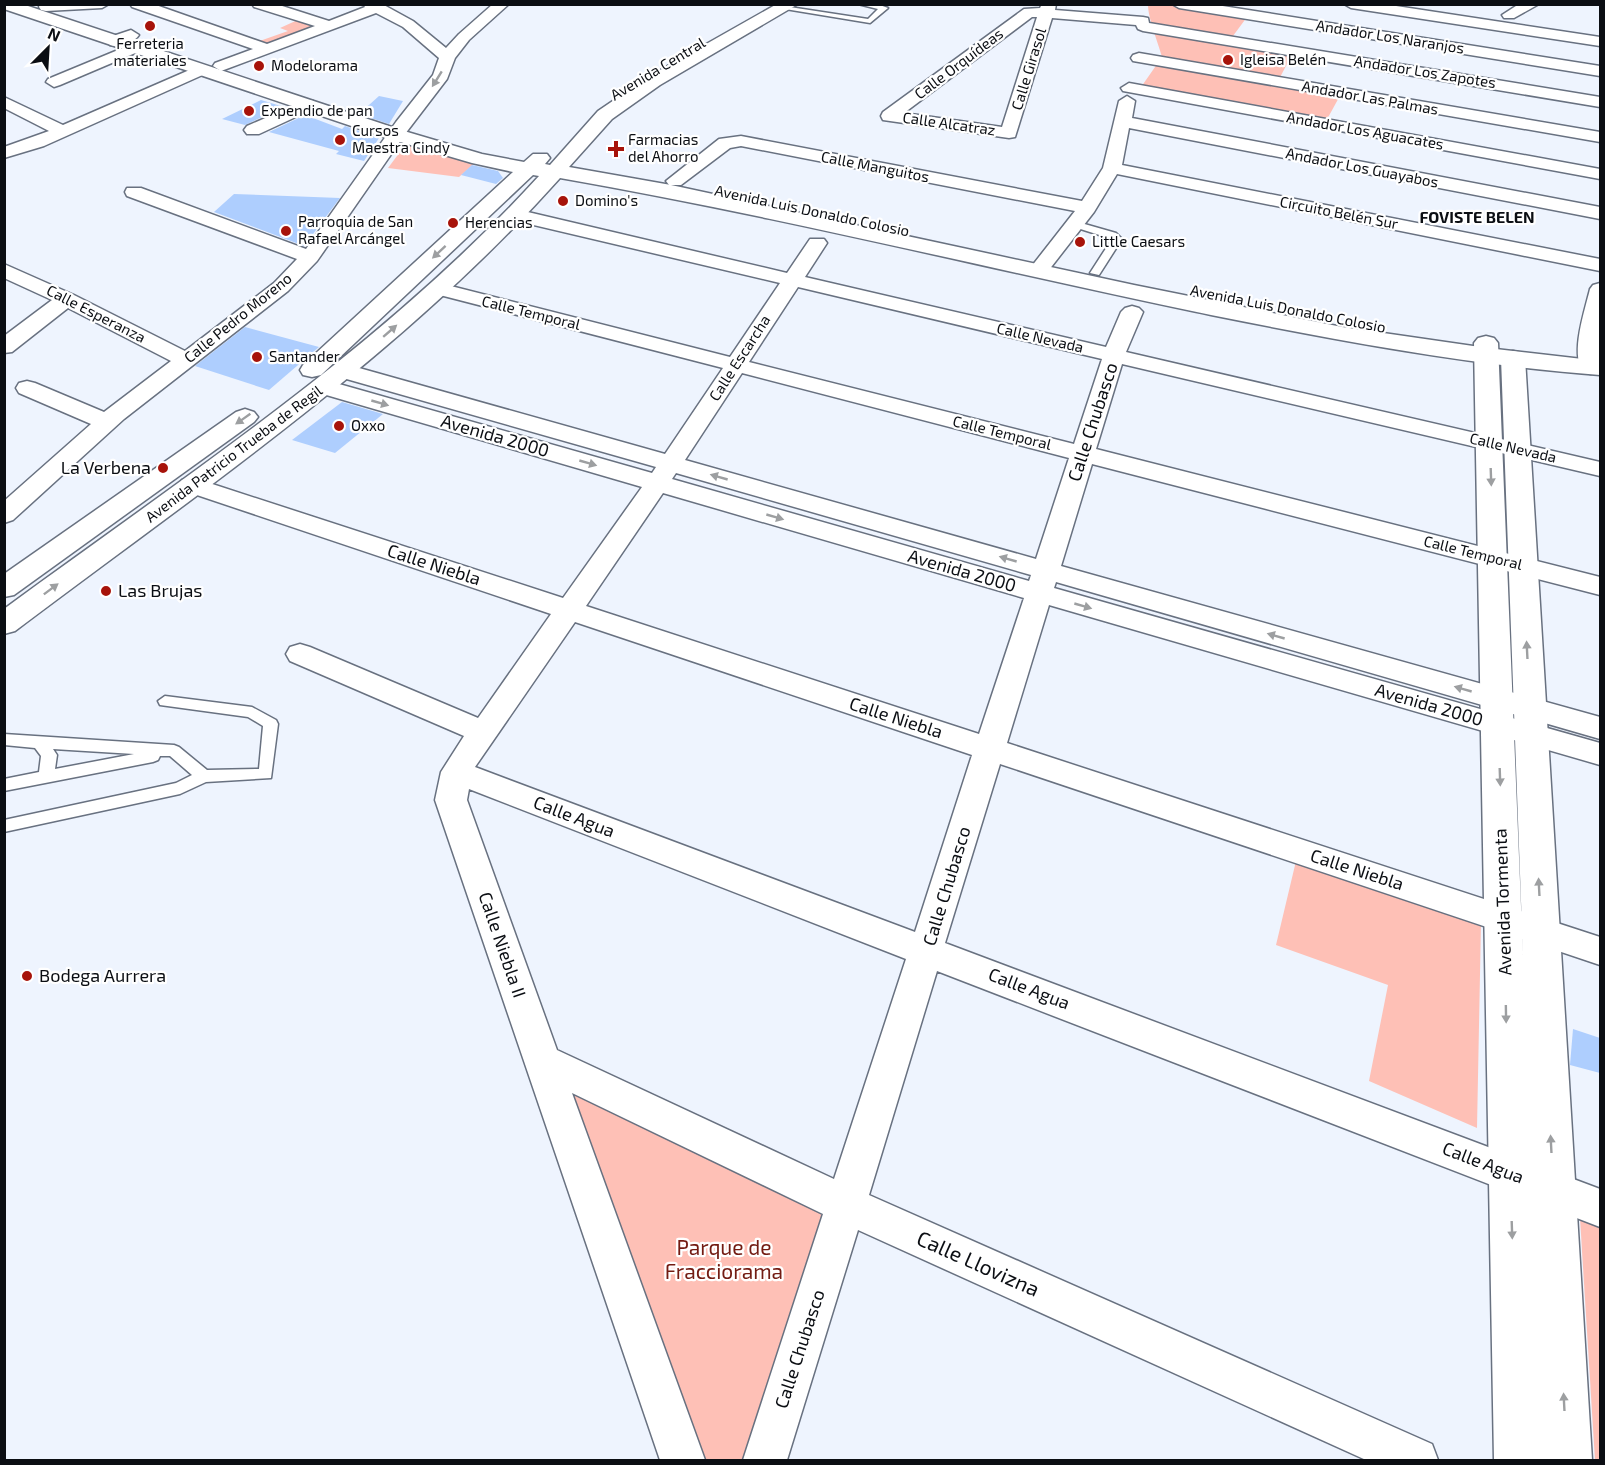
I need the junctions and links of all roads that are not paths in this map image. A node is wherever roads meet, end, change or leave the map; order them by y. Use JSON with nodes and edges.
{"nodes":[{"id":1,"x":5,"y":4,"type":"edge"},
{"id":2,"x":102,"y":4,"type":"edge"},
{"id":3,"x":137,"y":4,"type":"edge"},
{"id":4,"x":259,"y":4,"type":"edge"},
{"id":5,"x":502,"y":4,"type":"edge"},
{"id":6,"x":861,"y":4,"type":"edge"},
{"id":7,"x":1179,"y":4,"type":"edge"},
{"id":8,"x":1351,"y":4,"type":"edge"},
{"id":9,"x":1532,"y":4,"type":"edge"},
{"id":10,"x":73,"y":5,"type":"edge"},
{"id":11,"x":43,"y":6,"type":"edge"},
{"id":12,"x":373,"y":6,"type":"edge"},
{"id":13,"x":781,"y":6,"type":"edge"},
{"id":14,"x":1382,"y":7,"type":"edge"},
{"id":15,"x":1048,"y":9,"type":"edge"},
{"id":16,"x":1491,"y":10,"type":"dead end"},
{"id":17,"x":1029,"y":12,"type":"joint"},
{"id":18,"x":1509,"y":15,"type":"junction"},
{"id":19,"x":1143,"y":17,"type":"edge"},
{"id":20,"x":328,"y":24,"type":"junction"},
{"id":21,"x":1365,"y":33,"type":"junction"},
{"id":22,"x":127,"y":41,"type":"junction"},
{"id":23,"x":1599,"y":41,"type":"edge"},
{"id":24,"x":267,"y":49,"type":"junction"},
{"id":25,"x":447,"y":57,"type":"junction"},
{"id":26,"x":1139,"y":58,"type":"junction"},
{"id":27,"x":1348,"y":60,"type":"junction"},
{"id":28,"x":1192,"y":66,"type":"junction"},
{"id":29,"x":211,"y":68,"type":"junction"},
{"id":30,"x":1594,"y":70,"type":"edge"},
{"id":31,"x":1448,"y":76,"type":"junction"},
{"id":32,"x":54,"y":82,"type":"dead end"},
{"id":33,"x":1129,"y":88,"type":"junction"},
{"id":34,"x":1178,"y":96,"type":"junction"},
{"id":35,"x":1582,"y":99,"type":"junction"},
{"id":36,"x":5,"y":102,"type":"edge"},
{"id":37,"x":1600,"y":102,"type":"edge"},
{"id":38,"x":307,"y":105,"type":"junction"},
{"id":39,"x":889,"y":116,"type":"joint"},
{"id":40,"x":1124,"y":122,"type":"junction"},
{"id":41,"x":1422,"y":124,"type":"junction"},
{"id":42,"x":253,"y":130,"type":"dead end"},
{"id":43,"x":399,"y":130,"type":"junction"},
{"id":44,"x":62,"y":132,"type":"junction"},
{"id":45,"x":1009,"y":133,"type":"joint"},
{"id":46,"x":1387,"y":135,"type":"junction"},
{"id":47,"x":1600,"y":138,"type":"edge"},
{"id":48,"x":4,"y":153,"type":"edge"},
{"id":49,"x":548,"y":164,"type":"junction"},
{"id":50,"x":1112,"y":168,"type":"junction"},
{"id":51,"x":1371,"y":169,"type":"junction"},
{"id":52,"x":1393,"y":174,"type":"junction"},
{"id":53,"x":1600,"y":174,"type":"edge"},
{"id":54,"x":675,"y":181,"type":"junction"},
{"id":55,"x":134,"y":192,"type":"dead end"},
{"id":56,"x":1087,"y":208,"type":"junction"},
{"id":57,"x":1600,"y":213,"type":"edge"},
{"id":58,"x":515,"y":215,"type":"junction"},
{"id":59,"x":1374,"y":220,"type":"junction"},
{"id":60,"x":1074,"y":224,"type":"junction"},
{"id":61,"x":817,"y":243,"type":"dead end"},
{"id":62,"x":310,"y":257,"type":"junction"},
{"id":63,"x":1600,"y":265,"type":"edge"},
{"id":64,"x":1041,"y":266,"type":"junction"},
{"id":65,"x":4,"y":270,"type":"edge"},
{"id":66,"x":1095,"y":273,"type":"junction"},
{"id":67,"x":791,"y":280,"type":"junction"},
{"id":68,"x":439,"y":289,"type":"junction"},
{"id":69,"x":1600,"y":289,"type":"edge"},
{"id":70,"x":67,"y":299,"type":"junction"},
{"id":71,"x":1131,"y":312,"type":"dead end"},
{"id":72,"x":1598,"y":316,"type":"edge"},
{"id":73,"x":4,"y":347,"type":"edge"},
{"id":74,"x":1495,"y":352,"type":"junction"},
{"id":75,"x":1114,"y":355,"type":"junction"},
{"id":76,"x":186,"y":360,"type":"junction"},
{"id":77,"x":1595,"y":361,"type":"edge"},
{"id":78,"x":736,"y":364,"type":"junction"},
{"id":79,"x":344,"y":371,"type":"junction"},
{"id":80,"x":324,"y":387,"type":"junction"},
{"id":81,"x":27,"y":388,"type":"dead end"},
{"id":82,"x":107,"y":422,"type":"junction"},
{"id":83,"x":1504,"y":446,"type":"junction"},
{"id":84,"x":1083,"y":453,"type":"junction"},
{"id":85,"x":1600,"y":469,"type":"edge"},
{"id":86,"x":664,"y":473,"type":"junction"},
{"id":87,"x":191,"y":485,"type":"junction"},
{"id":88,"x":4,"y":515,"type":"edge"},
{"id":89,"x":1508,"y":562,"type":"junction"},
{"id":90,"x":1043,"y":582,"type":"junction"},
{"id":91,"x":1600,"y":586,"type":"edge"},
{"id":92,"x":4,"y":588,"type":"edge"},
{"id":93,"x":568,"y":610,"type":"junction"},
{"id":94,"x":4,"y":624,"type":"edge"},
{"id":95,"x":300,"y":654,"type":"dead end"},
{"id":96,"x":165,"y":701,"type":"dead end"},
{"id":97,"x":1514,"y":716,"type":"junction"},
{"id":98,"x":1600,"y":728,"type":"edge"},
{"id":99,"x":483,"y":732,"type":"junction"},
{"id":100,"x":4,"y":739,"type":"edge"},
{"id":101,"x":40,"y":743,"type":"junction"},
{"id":102,"x":990,"y":749,"type":"junction"},
{"id":103,"x":174,"y":751,"type":"junction"},
{"id":104,"x":1600,"y":754,"type":"edge"},
{"id":105,"x":456,"y":772,"type":"junction"},
{"id":106,"x":204,"y":776,"type":"junction"},
{"id":107,"x":46,"y":778,"type":"junction"},
{"id":108,"x":4,"y":785,"type":"edge"},
{"id":109,"x":4,"y":826,"type":"edge"},
{"id":110,"x":1504,"y":919,"type":"junction"},
{"id":111,"x":1541,"y":931,"type":"junction"},
{"id":112,"x":927,"y":950,"type":"junction"},
{"id":113,"x":1600,"y":951,"type":"edge"},
{"id":114,"x":543,"y":1061,"type":"junction"},
{"id":115,"x":1510,"y":1173,"type":"junction"},
{"id":116,"x":1553,"y":1190,"type":"junction"},
{"id":117,"x":846,"y":1205,"type":"junction"},
{"id":118,"x":1600,"y":1208,"type":"edge"},
{"id":119,"x":682,"y":1461,"type":"edge"},
{"id":120,"x":765,"y":1461,"type":"edge"},
{"id":121,"x":1416,"y":1461,"type":"edge"},
{"id":122,"x":1519,"y":1461,"type":"edge"},
{"id":123,"x":1567,"y":1461,"type":"edge"}],
"edges":[{"from":1,"to":22,"type":"main road"},
{"from":2,"to":10,"type":"street"},
{"from":3,"to":24,"type":"street"},
{"from":4,"to":20,"type":"street"},
{"from":5,"to":25,"type":"street","name":"Calle Pedro Moreno"},
{"from":6,"to":13,"type":"lane"},
{"from":7,"to":21,"type":"street","name":"Andador Los Naranjos"},
{"from":8,"to":14,"type":"street"},
{"from":9,"to":18,"type":"street"},
{"from":10,"to":11,"type":"street"},
{"from":11,"to":22,"type":"main road","name":"Avenida Luis Donaldo Colosio"},
{"from":12,"to":20,"type":"street"},
{"from":12,"to":25,"type":"street"},
{"from":13,"to":49,"type":"main road","name":"Avenida Central"},
{"from":13,"to":49,"type":"main road","name":"Avenida Central"},
{"from":14,"to":21,"type":"street"},
{"from":14,"to":23,"type":"street"},
{"from":15,"to":17,"type":"street","name":"Andador Los Zapotes"},
{"from":15,"to":19,"type":"street","name":"Andador Los Zapotes"},
{"from":15,"to":45,"type":"street","name":"Calle Girasol"},
{"from":16,"to":18,"type":"street"},
{"from":17,"to":39,"type":"street","name":"Calle Orquídeas"},
{"from":18,"to":23,"type":"street"},
{"from":19,"to":26,"type":"street"},
{"from":19,"to":27,"type":"street","name":"Andador Los Zapotes"},
{"from":20,"to":24,"type":"street"},
{"from":21,"to":27,"type":"street"},
{"from":21,"to":30,"type":"street","name":"Andador Los Naranjos"},
{"from":22,"to":29,"type":"main road","name":"Avenida Luis Donaldo Colosio"},
{"from":22,"to":32,"type":"street"},
{"from":23,"to":30,"type":"street"},
{"from":24,"to":29,"type":"street"},
{"from":25,"to":43,"type":"street","name":"Calle Pedro Moreno","one_way":true},
{"from":26,"to":28,"type":"street","name":"Andador Las Palmas"},
{"from":26,"to":33,"type":"street"},
{"from":27,"to":31,"type":"street","name":"Andador Los Zapotes"},
{"from":28,"to":34,"type":"street"},
{"from":28,"to":41,"type":"street","name":"Andador Las Palmas"},
{"from":29,"to":38,"type":"main road"},
{"from":29,"to":43,"type":"main road","name":"Avenida Luis Donaldo Colosio"},
{"from":29,"to":44,"type":"street"},
{"from":30,"to":35,"type":"street"},
{"from":31,"to":35,"type":"street","name":"Andador Los Zapotes"},
{"from":31,"to":41,"type":"street"},
{"from":33,"to":34,"type":"street","name":"Andador Los Aguacates"},
{"from":33,"to":40,"type":"street"},
{"from":34,"to":46,"type":"street","name":"Andador Los Aguacates"},
{"from":35,"to":37,"type":"street","name":"Andador Los Zapotes"},
{"from":36,"to":44,"type":"street"},
{"from":38,"to":42,"type":"street"},
{"from":38,"to":43,"type":"main road"},
{"from":39,"to":45,"type":"street","name":"Calle Alcatraz"},
{"from":40,"to":50,"type":"street"},
{"from":40,"to":51,"type":"street","name":"Andador Los Guayabos"},
{"from":41,"to":46,"type":"street","name":"Andador Los Aguacates"},
{"from":41,"to":47,"type":"street","name":"Andador Las Palmas"},
{"from":41,"to":53,"type":"street","name":"Andador Los Aguacates"},
{"from":43,"to":49,"type":"main road","name":"Avenida Luis Donaldo Colosio"},
{"from":43,"to":62,"type":"street","name":"Calle Pedro Moreno"},
{"from":44,"to":48,"type":"street"},
{"from":46,"to":51,"type":"street"},
{"from":49,"to":54,"type":"main road","name":"Avenida Luis Donaldo Colosio"},
{"from":49,"to":58,"type":"main road","name":"Avenida Patricio Trueba de Regil"},
{"from":49,"to":64,"type":"main road"},
{"from":49,"to":92,"type":"main road","name":"Avenida Patricio Trueba de Regil","one_way":true},
{"from":50,"to":56,"type":"street"},
{"from":50,"to":59,"type":"street","name":"Circuito Belén Sur"},
{"from":51,"to":52,"type":"street","name":"Andador Los Guayabos"},
{"from":52,"to":57,"type":"street","name":"Andador Los Guayabos"},
{"from":52,"to":59,"type":"street"},
{"from":54,"to":56,"type":"street","name":"Calle Manguitos"},
{"from":54,"to":64,"type":"main road","name":"Avenida Luis Donaldo Colosio"},
{"from":55,"to":62,"type":"street"},
{"from":56,"to":60,"type":"street"},
{"from":58,"to":67,"type":"street","name":"Calle Nevada"},
{"from":58,"to":68,"type":"main road","name":"Avenida Patricio Trueba de Regil"},
{"from":59,"to":63,"type":"street","name":"Circuito Belén Sur"},
{"from":60,"to":64,"type":"street"},
{"from":60,"to":66,"type":"lane"},
{"from":61,"to":67,"type":"street","name":"Calle Escarcha"},
{"from":62,"to":76,"type":"street","name":"Calle Pedro Moreno"},
{"from":64,"to":66,"type":"main road","name":"Avenida Luis Donaldo Colosio"},
{"from":64,"to":74,"type":"main road"},
{"from":65,"to":70,"type":"street","name":"Calle Esperanza"},
{"from":66,"to":74,"type":"main road","name":"Avenida Luis Donaldo Colosio"},
{"from":67,"to":75,"type":"street","name":"Calle Nevada"},
{"from":67,"to":78,"type":"street","name":"Calle Escarcha"},
{"from":68,"to":78,"type":"street","name":"Calle Temporal"},
{"from":79,"to":68,"type":"main road","name":"Avenida Patricio Trueba de Regil","one_way":true},
{"from":69,"to":72,"type":"street"},
{"from":70,"to":73,"type":"street"},
{"from":70,"to":76,"type":"street","name":"Calle Esperanza"},
{"from":71,"to":75,"type":"street","name":"Calle Chubasco"},
{"from":72,"to":77,"type":"street"},
{"from":74,"to":77,"type":"main road"},
{"from":74,"to":77,"type":"main road","name":"Avenida Luis Donaldo Colosio"},
{"from":74,"to":83,"type":"main road","name":"Avenida Tormenta"},
{"from":75,"to":83,"type":"street","name":"Calle Nevada"},
{"from":75,"to":84,"type":"street","name":"Calle Chubasco"},
{"from":76,"to":82,"type":"street","name":"Calle Pedro Moreno"},
{"from":78,"to":84,"type":"street","name":"Calle Temporal"},
{"from":78,"to":86,"type":"street","name":"Calle Escarcha"},
{"from":79,"to":80,"type":"main road","name":"Avenida Patricio Trueba de Regil"},
{"from":79,"to":86,"type":"street","name":"Avenida 2000"},
{"from":80,"to":86,"type":"street","name":"Avenida 2000","one_way":true},
{"from":80,"to":87,"type":"main road","name":"Avenida Patricio Trueba de Regil"},
{"from":81,"to":82,"type":"street"},
{"from":82,"to":88,"type":"street","name":"Calle Pedro Moreno"},
{"from":83,"to":85,"type":"street","name":"Calle Nevada"},
{"from":83,"to":89,"type":"main road","name":"Avenida Tormenta"},
{"from":84,"to":89,"type":"street","name":"Calle Temporal"},
{"from":84,"to":90,"type":"street","name":"Calle Chubasco"},
{"from":86,"to":90,"type":"street","name":"Avenida 2000"},
{"from":86,"to":93,"type":"street","name":"Calle Niebla II"},
{"from":87,"to":93,"type":"street","name":"Calle Niebla"},
{"from":94,"to":87,"type":"main road","name":"Avenida Patricio Trueba de Regil","one_way":true},
{"from":89,"to":91,"type":"street","name":"Calle Temporal"},
{"from":89,"to":97,"type":"main road","name":"Avenida Tormenta"},
{"from":90,"to":97,"type":"street","name":"Avenida 2000"},
{"from":90,"to":102,"type":"street","name":"Calle Chubasco"},
{"from":93,"to":99,"type":"street","name":"Calle Niebla II"},
{"from":93,"to":102,"type":"street","name":"Calle Niebla"},
{"from":95,"to":99,"type":"street"},
{"from":96,"to":106,"type":"lane"},
{"from":97,"to":98,"type":"street","name":"Avenida 2000"},
{"from":97,"to":104,"type":"street","name":"Avenida 2000"},
{"from":97,"to":110,"type":"main road","name":"Avenida Tormenta","one_way":true},
{"from":111,"to":97,"type":"main road","name":"Avenida Tormenta","one_way":true},
{"from":99,"to":105,"type":"street","name":"Calle Niebla II"},
{"from":100,"to":101,"type":"lane"},
{"from":101,"to":103,"type":"lane"},
{"from":101,"to":107,"type":"lane"},
{"from":102,"to":110,"type":"street","name":"Calle Niebla"},
{"from":102,"to":112,"type":"street","name":"Calle Chubasco"},
{"from":103,"to":106,"type":"lane"},
{"from":103,"to":107,"type":"lane"},
{"from":105,"to":112,"type":"street","name":"Calle Agua"},
{"from":105,"to":114,"type":"street","name":"Calle Niebla II"},
{"from":106,"to":109,"type":"lane"},
{"from":107,"to":108,"type":"lane"},
{"from":110,"to":111,"type":"street","name":"Calle Niebla"},
{"from":110,"to":115,"type":"main road","name":"Avenida Tormenta","one_way":true},
{"from":111,"to":113,"type":"street","name":"Calle Niebla"},
{"from":116,"to":111,"type":"main road","name":"Avenida Tormenta","one_way":true},
{"from":112,"to":115,"type":"street","name":"Calle Agua"},
{"from":112,"to":117,"type":"street","name":"Calle Chubasco"},
{"from":114,"to":117,"type":"street","name":"Calle Llovizna"},
{"from":114,"to":119,"type":"street","name":"Calle Niebla II"},
{"from":115,"to":116,"type":"street","name":"Calle Agua"},
{"from":115,"to":122,"type":"main road","name":"Avenida Tormenta","one_way":true},
{"from":116,"to":118,"type":"street","name":"Calle Agua"},
{"from":123,"to":116,"type":"main road","name":"Avenida Tormenta","one_way":true},
{"from":117,"to":120,"type":"street","name":"Calle Chubasco"},
{"from":117,"to":121,"type":"street","name":"Calle Llovizna"}]}
